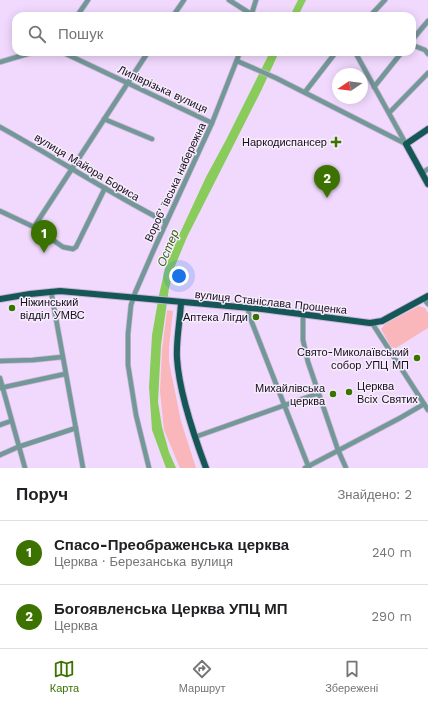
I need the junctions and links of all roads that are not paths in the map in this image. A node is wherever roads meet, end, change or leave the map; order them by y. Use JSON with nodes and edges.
{"nodes":[{"id":1,"x":88,"y":0,"type":"edge"},
{"id":2,"x":184,"y":0,"type":"edge"},
{"id":3,"x":229,"y":0,"type":"edge"},
{"id":4,"x":256,"y":0,"type":"edge"},
{"id":5,"x":385,"y":0,"type":"edge"},
{"id":6,"x":80,"y":12,"type":"edge"},
{"id":7,"x":176,"y":12,"type":"edge"},
{"id":8,"x":247,"y":12,"type":"edge"},
{"id":9,"x":252,"y":12,"type":"edge"},
{"id":10,"x":374,"y":12,"type":"edge"},
{"id":11,"x":428,"y":21,"type":"edge"},
{"id":12,"x":416,"y":35,"type":"edge"},
{"id":13,"x":416,"y":47,"type":"edge"},
{"id":14,"x":428,"y":54,"type":"edge"},
{"id":15,"x":20,"y":56,"type":"edge"},
{"id":16,"x":70,"y":56,"type":"edge"},
{"id":17,"x":145,"y":56,"type":"edge"},
{"id":18,"x":239,"y":56,"type":"edge"},
{"id":19,"x":333,"y":56,"type":"edge"},
{"id":20,"x":357,"y":56,"type":"edge"},
{"id":21,"x":399,"y":56,"type":"edge"},
{"id":22,"x":237,"y":61,"type":"junction"},
{"id":23,"x":0,"y":62,"type":"edge"},
{"id":24,"x":428,"y":73,"type":"edge"},
{"id":25,"x":127,"y":83,"type":"junction"},
{"id":26,"x":374,"y":87,"type":"junction"},
{"id":27,"x":305,"y":92,"type":"junction"},
{"id":28,"x":390,"y":112,"type":"junction"},
{"id":29,"x":104,"y":119,"type":"junction"},
{"id":30,"x":212,"y":123,"type":"junction"},
{"id":31,"x":0,"y":127,"type":"edge"},
{"id":32,"x":428,"y":129,"type":"edge"},
{"id":33,"x":152,"y":138,"type":"dead end"},
{"id":34,"x":406,"y":144,"type":"junction"},
{"id":35,"x":72,"y":168,"type":"junction"},
{"id":36,"x":428,"y":169,"type":"edge"},
{"id":37,"x":422,"y":173,"type":"junction"},
{"id":38,"x":428,"y":184,"type":"edge"},
{"id":39,"x":105,"y":188,"type":"junction"},
{"id":40,"x":0,"y":211,"type":"edge"},
{"id":41,"x":166,"y":222,"type":"junction"},
{"id":42,"x":34,"y":227,"type":"junction"},
{"id":43,"x":51,"y":291,"type":"junction"},
{"id":44,"x":426,"y":297,"type":"edge"},
{"id":45,"x":133,"y":298,"type":"junction"},
{"id":46,"x":0,"y":300,"type":"edge"},
{"id":47,"x":181,"y":302,"type":"junction"},
{"id":48,"x":428,"y":304,"type":"edge"},
{"id":49,"x":248,"y":308,"type":"junction"},
{"id":50,"x":303,"y":314,"type":"junction"},
{"id":51,"x":372,"y":323,"type":"junction"},
{"id":52,"x":62,"y":357,"type":"junction"},
{"id":53,"x":0,"y":361,"type":"edge"},
{"id":54,"x":66,"y":374,"type":"junction"},
{"id":55,"x":0,"y":378,"type":"edge"},
{"id":56,"x":1,"y":388,"type":"edge"},
{"id":57,"x":319,"y":393,"type":"junction"},
{"id":58,"x":424,"y":404,"type":"junction"},
{"id":59,"x":284,"y":405,"type":"junction"},
{"id":60,"x":428,"y":410,"type":"edge"},
{"id":61,"x":11,"y":421,"type":"junction"},
{"id":62,"x":0,"y":425,"type":"edge"},
{"id":63,"x":76,"y":428,"type":"junction"},
{"id":64,"x":195,"y":437,"type":"junction"},
{"id":65,"x":18,"y":447,"type":"junction"},
{"id":66,"x":338,"y":450,"type":"junction"},
{"id":67,"x":0,"y":455,"type":"edge"},
{"id":68,"x":308,"y":467,"type":"edge"},
{"id":69,"x":25,"y":468,"type":"edge"},
{"id":70,"x":83,"y":468,"type":"edge"},
{"id":71,"x":148,"y":468,"type":"edge"},
{"id":72,"x":206,"y":468,"type":"edge"},
{"id":73,"x":346,"y":468,"type":"edge"}],
"edges":[{"from":1,"to":6,"type":"street"},
{"from":2,"to":7,"type":"street"},
{"from":3,"to":8,"type":"street"},
{"from":4,"to":9,"type":"street"},
{"from":5,"to":10,"type":"street"},
{"from":11,"to":12,"type":"street"},
{"from":13,"to":14,"type":"street"},
{"from":15,"to":23,"type":"street"},
{"from":16,"to":25,"type":"street","name":"Липіврізька вулиця"},
{"from":17,"to":25,"type":"street"},
{"from":18,"to":22,"type":"street","name":"Воробʼївська набережна"},
{"from":19,"to":27,"type":"street"},
{"from":20,"to":26,"type":"street"},
{"from":21,"to":26,"type":"street"},
{"from":22,"to":27,"type":"street"},
{"from":22,"to":30,"type":"street","name":"Воробʼївська набережна"},
{"from":24,"to":28,"type":"street"},
{"from":25,"to":29,"type":"street"},
{"from":25,"to":30,"type":"street","name":"Липіврізька вулиця"},
{"from":26,"to":28,"type":"street"},
{"from":27,"to":34,"type":"street"},
{"from":28,"to":34,"type":"street"},
{"from":29,"to":33,"type":"street"},
{"from":29,"to":35,"type":"street"},
{"from":30,"to":41,"type":"street","name":"Воробʼївська набережна"},
{"from":31,"to":35,"type":"street","name":"вулиця Майора Бориса"},
{"from":32,"to":34,"type":"main road"},
{"from":34,"to":37,"type":"main road"},
{"from":35,"to":39,"type":"street","name":"вулиця Майора Бориса"},
{"from":35,"to":42,"type":"street"},
{"from":36,"to":37,"type":"street"},
{"from":37,"to":38,"type":"main road"},
{"from":39,"to":41,"type":"street","name":"вулиця Майора Бориса"},
{"from":39,"to":42,"type":"street"},
{"from":40,"to":42,"type":"street"},
{"from":41,"to":45,"type":"street","name":"Воробʼївська набережна"},
{"from":43,"to":45,"type":"main road","name":"вулиця Станіслава Прощенка"},
{"from":43,"to":46,"type":"main road","name":"вулиця Станіслава Прощенка"},
{"from":43,"to":52,"type":"street"},
{"from":44,"to":48,"type":"street"},
{"from":44,"to":51,"type":"main road"},
{"from":45,"to":47,"type":"main road","name":"вулиця Станіслава Прощенка"},
{"from":45,"to":71,"type":"street","name":"Воробʼївська набережна"},
{"from":47,"to":49,"type":"main road","name":"вулиця Станіслава Прощенка"},
{"from":47,"to":64,"type":"main road"},
{"from":49,"to":50,"type":"main road","name":"вулиця Станіслава Прощенка"},
{"from":49,"to":59,"type":"street"},
{"from":50,"to":51,"type":"main road","name":"вулиця Станіслава Прощенка"},
{"from":50,"to":57,"type":"street"},
{"from":51,"to":58,"type":"street"},
{"from":52,"to":53,"type":"street"},
{"from":52,"to":54,"type":"street"},
{"from":54,"to":56,"type":"street"},
{"from":54,"to":63,"type":"street"},
{"from":55,"to":56,"type":"street"},
{"from":56,"to":61,"type":"street"},
{"from":57,"to":59,"type":"street"},
{"from":57,"to":66,"type":"street"},
{"from":58,"to":60,"type":"street"},
{"from":58,"to":66,"type":"street"},
{"from":59,"to":64,"type":"street"},
{"from":59,"to":68,"type":"street"},
{"from":61,"to":62,"type":"street"},
{"from":61,"to":65,"type":"street"},
{"from":63,"to":65,"type":"street"},
{"from":63,"to":70,"type":"street"},
{"from":64,"to":72,"type":"main road"},
{"from":65,"to":67,"type":"street"},
{"from":65,"to":69,"type":"street"},
{"from":66,"to":68,"type":"street"},
{"from":66,"to":73,"type":"street"}]}
